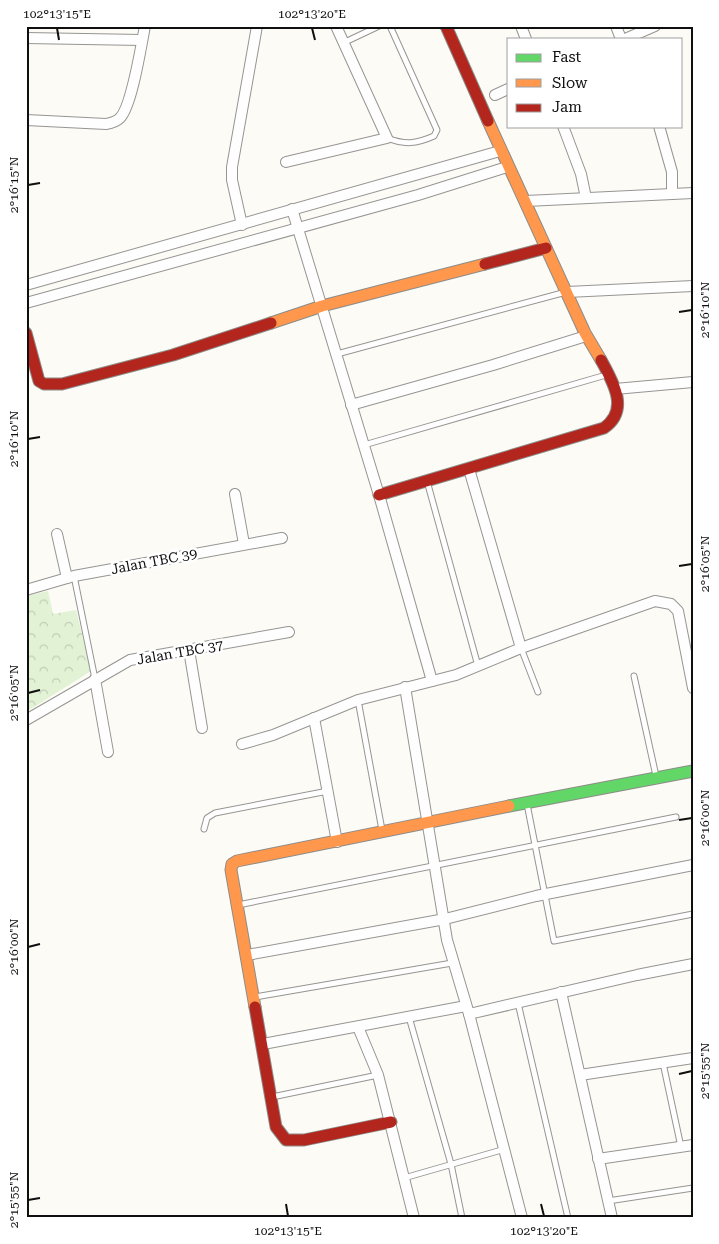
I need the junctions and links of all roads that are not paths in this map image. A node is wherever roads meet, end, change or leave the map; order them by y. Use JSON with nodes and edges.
{"nodes":[{"id":1,"x":145,"y":26,"type":"edge"},
{"id":2,"x":257,"y":26,"type":"edge"},
{"id":3,"x":336,"y":26,"type":"edge"},
{"id":4,"x":379,"y":26,"type":"edge"},
{"id":5,"x":390,"y":26,"type":"edge"},
{"id":6,"x":446,"y":26,"type":"edge"},
{"id":7,"x":521,"y":26,"type":"edge"},
{"id":8,"x":616,"y":26,"type":"edge"},
{"id":9,"x":655,"y":26,"type":"edge"},
{"id":10,"x":26,"y":38,"type":"edge"},
{"id":11,"x":526,"y":38,"type":"edge"},
{"id":12,"x":622,"y":38,"type":"edge"},
{"id":13,"x":625,"y":38,"type":"edge"},
{"id":14,"x":142,"y":40,"type":"junction"},
{"id":15,"x":343,"y":43,"type":"junction"},
{"id":16,"x":507,"y":89,"type":"edge"},
{"id":17,"x":495,"y":95,"type":"dead end"},
{"id":18,"x":26,"y":120,"type":"edge"},
{"id":19,"x":564,"y":128,"type":"edge"},
{"id":20,"x":660,"y":128,"type":"edge"},
{"id":21,"x":387,"y":138,"type":"junction"},
{"id":22,"x":500,"y":151,"type":"junction"},
{"id":23,"x":286,"y":162,"type":"dead end"},
{"id":24,"x":508,"y":167,"type":"junction"},
{"id":25,"x":693,"y":193,"type":"edge"},
{"id":26,"x":672,"y":194,"type":"junction"},
{"id":27,"x":586,"y":198,"type":"junction"},
{"id":28,"x":526,"y":200,"type":"junction"},
{"id":29,"x":292,"y":210,"type":"junction"},
{"id":30,"x":242,"y":225,"type":"junction"},
{"id":31,"x":298,"y":228,"type":"junction"},
{"id":32,"x":546,"y":248,"type":"junction"},
{"id":33,"x":26,"y":285,"type":"edge"},
{"id":34,"x":693,"y":286,"type":"edge"},
{"id":35,"x":567,"y":292,"type":"junction"},
{"id":36,"x":26,"y":303,"type":"edge"},
{"id":37,"x":322,"y":306,"type":"junction"},
{"id":38,"x":26,"y":333,"type":"edge"},
{"id":39,"x":586,"y":336,"type":"junction"},
{"id":40,"x":337,"y":354,"type":"junction"},
{"id":41,"x":607,"y":374,"type":"junction"},
{"id":42,"x":693,"y":382,"type":"edge"},
{"id":43,"x":615,"y":389,"type":"junction"},
{"id":44,"x":351,"y":405,"type":"junction"},
{"id":45,"x":364,"y":445,"type":"junction"},
{"id":46,"x":469,"y":469,"type":"junction"},
{"id":47,"x":427,"y":481,"type":"junction"},
{"id":48,"x":235,"y":494,"type":"dead end"},
{"id":49,"x":379,"y":495,"type":"junction"},
{"id":50,"x":57,"y":534,"type":"dead end"},
{"id":51,"x":282,"y":538,"type":"dead end"},
{"id":52,"x":244,"y":544,"type":"junction"},
{"id":53,"x":70,"y":577,"type":"junction"},
{"id":54,"x":26,"y":590,"type":"edge"},
{"id":55,"x":290,"y":632,"type":"dead end"},
{"id":56,"x":521,"y":648,"type":"junction"},
{"id":57,"x":190,"y":650,"type":"junction"},
{"id":58,"x":478,"y":666,"type":"junction"},
{"id":59,"x":634,"y":676,"type":"dead end"},
{"id":60,"x":95,"y":679,"type":"junction"},
{"id":61,"x":432,"y":681,"type":"junction"},
{"id":62,"x":405,"y":687,"type":"junction"},
{"id":63,"x":693,"y":688,"type":"edge"},
{"id":64,"x":538,"y":692,"type":"dead end"},
{"id":65,"x":358,"y":700,"type":"junction"},
{"id":66,"x":314,"y":718,"type":"junction"},
{"id":67,"x":26,"y":720,"type":"edge"},
{"id":68,"x":202,"y":728,"type":"dead end"},
{"id":69,"x":242,"y":744,"type":"dead end"},
{"id":70,"x":108,"y":752,"type":"dead end"},
{"id":71,"x":693,"y":771,"type":"edge"},
{"id":72,"x":656,"y":777,"type":"junction"},
{"id":73,"x":328,"y":792,"type":"junction"},
{"id":74,"x":526,"y":802,"type":"junction"},
{"id":75,"x":676,"y":817,"type":"dead end"},
{"id":76,"x":428,"y":823,"type":"junction"},
{"id":77,"x":204,"y":829,"type":"dead end"},
{"id":78,"x":382,"y":834,"type":"junction"},
{"id":79,"x":337,"y":842,"type":"junction"},
{"id":80,"x":534,"y":846,"type":"junction"},
{"id":81,"x":693,"y":865,"type":"edge"},
{"id":82,"x":435,"y":866,"type":"junction"},
{"id":83,"x":544,"y":895,"type":"junction"},
{"id":84,"x":238,"y":905,"type":"junction"},
{"id":85,"x":693,"y":914,"type":"edge"},
{"id":86,"x":444,"y":919,"type":"junction"},
{"id":87,"x":247,"y":955,"type":"junction"},
{"id":88,"x":452,"y":963,"type":"junction"},
{"id":89,"x":693,"y":964,"type":"edge"},
{"id":90,"x":561,"y":992,"type":"junction"},
{"id":91,"x":254,"y":997,"type":"junction"},
{"id":92,"x":518,"y":1002,"type":"junction"},
{"id":93,"x":467,"y":1010,"type":"junction"},
{"id":94,"x":410,"y":1017,"type":"junction"},
{"id":95,"x":358,"y":1027,"type":"junction"},
{"id":96,"x":263,"y":1044,"type":"junction"},
{"id":97,"x":693,"y":1058,"type":"edge"},
{"id":98,"x":663,"y":1063,"type":"junction"},
{"id":99,"x":580,"y":1075,"type":"junction"},
{"id":100,"x":378,"y":1076,"type":"junction"},
{"id":101,"x":272,"y":1097,"type":"junction"},
{"id":102,"x":391,"y":1122,"type":"junction"},
{"id":103,"x":693,"y":1145,"type":"edge"},
{"id":104,"x":681,"y":1147,"type":"junction"},
{"id":105,"x":505,"y":1149,"type":"junction"},
{"id":106,"x":598,"y":1159,"type":"junction"},
{"id":107,"x":451,"y":1164,"type":"junction"},
{"id":108,"x":404,"y":1178,"type":"junction"},
{"id":109,"x":693,"y":1188,"type":"edge"},
{"id":110,"x":608,"y":1200,"type":"junction"},
{"id":111,"x":414,"y":1218,"type":"edge"},
{"id":112,"x":462,"y":1218,"type":"edge"},
{"id":113,"x":522,"y":1218,"type":"edge"},
{"id":114,"x":568,"y":1218,"type":"edge"},
{"id":115,"x":612,"y":1218,"type":"edge"}],
"edges":[{"from":1,"to":14,"type":"street"},
{"from":2,"to":30,"type":"street"},
{"from":3,"to":15,"type":"street"},
{"from":4,"to":15,"type":"lane"},
{"from":5,"to":21,"type":"lane"},
{"from":6,"to":22,"type":"street"},
{"from":7,"to":11,"type":"street"},
{"from":8,"to":12,"type":"street"},
{"from":9,"to":13,"type":"street"},
{"from":10,"to":14,"type":"street"},
{"from":14,"to":18,"type":"street"},
{"from":15,"to":21,"type":"street"},
{"from":16,"to":17,"type":"street"},
{"from":19,"to":27,"type":"street"},
{"from":20,"to":26,"type":"street"},
{"from":21,"to":23,"type":"street"},
{"from":22,"to":24,"type":"street"},
{"from":22,"to":29,"type":"street"},
{"from":24,"to":28,"type":"street"},
{"from":24,"to":31,"type":"street"},
{"from":25,"to":26,"type":"street"},
{"from":26,"to":27,"type":"street"},
{"from":27,"to":28,"type":"street"},
{"from":28,"to":32,"type":"street"},
{"from":29,"to":30,"type":"street"},
{"from":29,"to":31,"type":"street"},
{"from":30,"to":33,"type":"street"},
{"from":31,"to":36,"type":"street"},
{"from":31,"to":37,"type":"street"},
{"from":32,"to":35,"type":"street"},
{"from":32,"to":37,"type":"street"},
{"from":34,"to":35,"type":"street"},
{"from":35,"to":39,"type":"street"},
{"from":35,"to":40,"type":"lane"},
{"from":37,"to":38,"type":"street"},
{"from":37,"to":40,"type":"street"},
{"from":39,"to":41,"type":"street"},
{"from":39,"to":44,"type":"street"},
{"from":40,"to":44,"type":"street"},
{"from":41,"to":43,"type":"street"},
{"from":41,"to":45,"type":"lane"},
{"from":42,"to":43,"type":"street"},
{"from":43,"to":46,"type":"street"},
{"from":44,"to":45,"type":"street"},
{"from":45,"to":49,"type":"street"},
{"from":46,"to":47,"type":"street"},
{"from":46,"to":56,"type":"street"},
{"from":47,"to":49,"type":"street"},
{"from":47,"to":58,"type":"lane"},
{"from":48,"to":52,"type":"street"},
{"from":49,"to":61,"type":"street"},
{"from":50,"to":53,"type":"street"},
{"from":51,"to":52,"type":"street","name":"Jalan TBC 39"},
{"from":52,"to":53,"type":"street","name":"Jalan TBC 39"},
{"from":53,"to":54,"type":"street","name":"Jalan TBC 39"},
{"from":53,"to":60,"type":"lane"},
{"from":55,"to":57,"type":"street","name":"Jalan TBC 37"},
{"from":56,"to":58,"type":"street"},
{"from":56,"to":63,"type":"street"},
{"from":56,"to":64,"type":"lane"},
{"from":57,"to":60,"type":"street","name":"Jalan TBC 37"},
{"from":57,"to":68,"type":"street"},
{"from":58,"to":61,"type":"street"},
{"from":59,"to":72,"type":"lane"},
{"from":60,"to":67,"type":"street","name":"Jalan TBC 37"},
{"from":60,"to":70,"type":"street"},
{"from":61,"to":62,"type":"street"},
{"from":62,"to":65,"type":"street"},
{"from":62,"to":76,"type":"street"},
{"from":65,"to":66,"type":"street"},
{"from":65,"to":78,"type":"lane"},
{"from":66,"to":69,"type":"street"},
{"from":66,"to":73,"type":"street"},
{"from":71,"to":72,"type":"street"},
{"from":72,"to":74,"type":"street"},
{"from":73,"to":77,"type":"lane"},
{"from":73,"to":79,"type":"street"},
{"from":74,"to":76,"type":"street"},
{"from":74,"to":80,"type":"lane"},
{"from":75,"to":80,"type":"lane"},
{"from":76,"to":78,"type":"street"},
{"from":76,"to":82,"type":"street"},
{"from":78,"to":79,"type":"street"},
{"from":79,"to":84,"type":"street"},
{"from":80,"to":82,"type":"lane"},
{"from":80,"to":83,"type":"lane"},
{"from":81,"to":83,"type":"street"},
{"from":82,"to":84,"type":"lane"},
{"from":82,"to":86,"type":"street"},
{"from":83,"to":85,"type":"lane"},
{"from":83,"to":86,"type":"street"},
{"from":84,"to":87,"type":"street"},
{"from":86,"to":87,"type":"street"},
{"from":86,"to":88,"type":"street"},
{"from":87,"to":91,"type":"street"},
{"from":88,"to":91,"type":"lane"},
{"from":88,"to":93,"type":"street"},
{"from":89,"to":90,"type":"street"},
{"from":90,"to":92,"type":"street"},
{"from":90,"to":99,"type":"street"},
{"from":91,"to":96,"type":"street"},
{"from":92,"to":93,"type":"street"},
{"from":92,"to":114,"type":"lane"},
{"from":93,"to":94,"type":"street"},
{"from":93,"to":105,"type":"street"},
{"from":94,"to":95,"type":"street"},
{"from":94,"to":107,"type":"lane"},
{"from":95,"to":96,"type":"street"},
{"from":95,"to":100,"type":"street"},
{"from":96,"to":101,"type":"street"},
{"from":97,"to":98,"type":"street"},
{"from":98,"to":99,"type":"street"},
{"from":98,"to":104,"type":"lane"},
{"from":99,"to":106,"type":"street"},
{"from":100,"to":101,"type":"lane"},
{"from":100,"to":102,"type":"street"},
{"from":101,"to":102,"type":"street"},
{"from":102,"to":108,"type":"street"},
{"from":103,"to":104,"type":"street"},
{"from":104,"to":106,"type":"street"},
{"from":105,"to":107,"type":"lane"},
{"from":105,"to":113,"type":"street"},
{"from":106,"to":110,"type":"street"},
{"from":107,"to":108,"type":"lane"},
{"from":107,"to":112,"type":"lane"},
{"from":108,"to":111,"type":"street"},
{"from":109,"to":110,"type":"lane"},
{"from":110,"to":115,"type":"street"}]}
